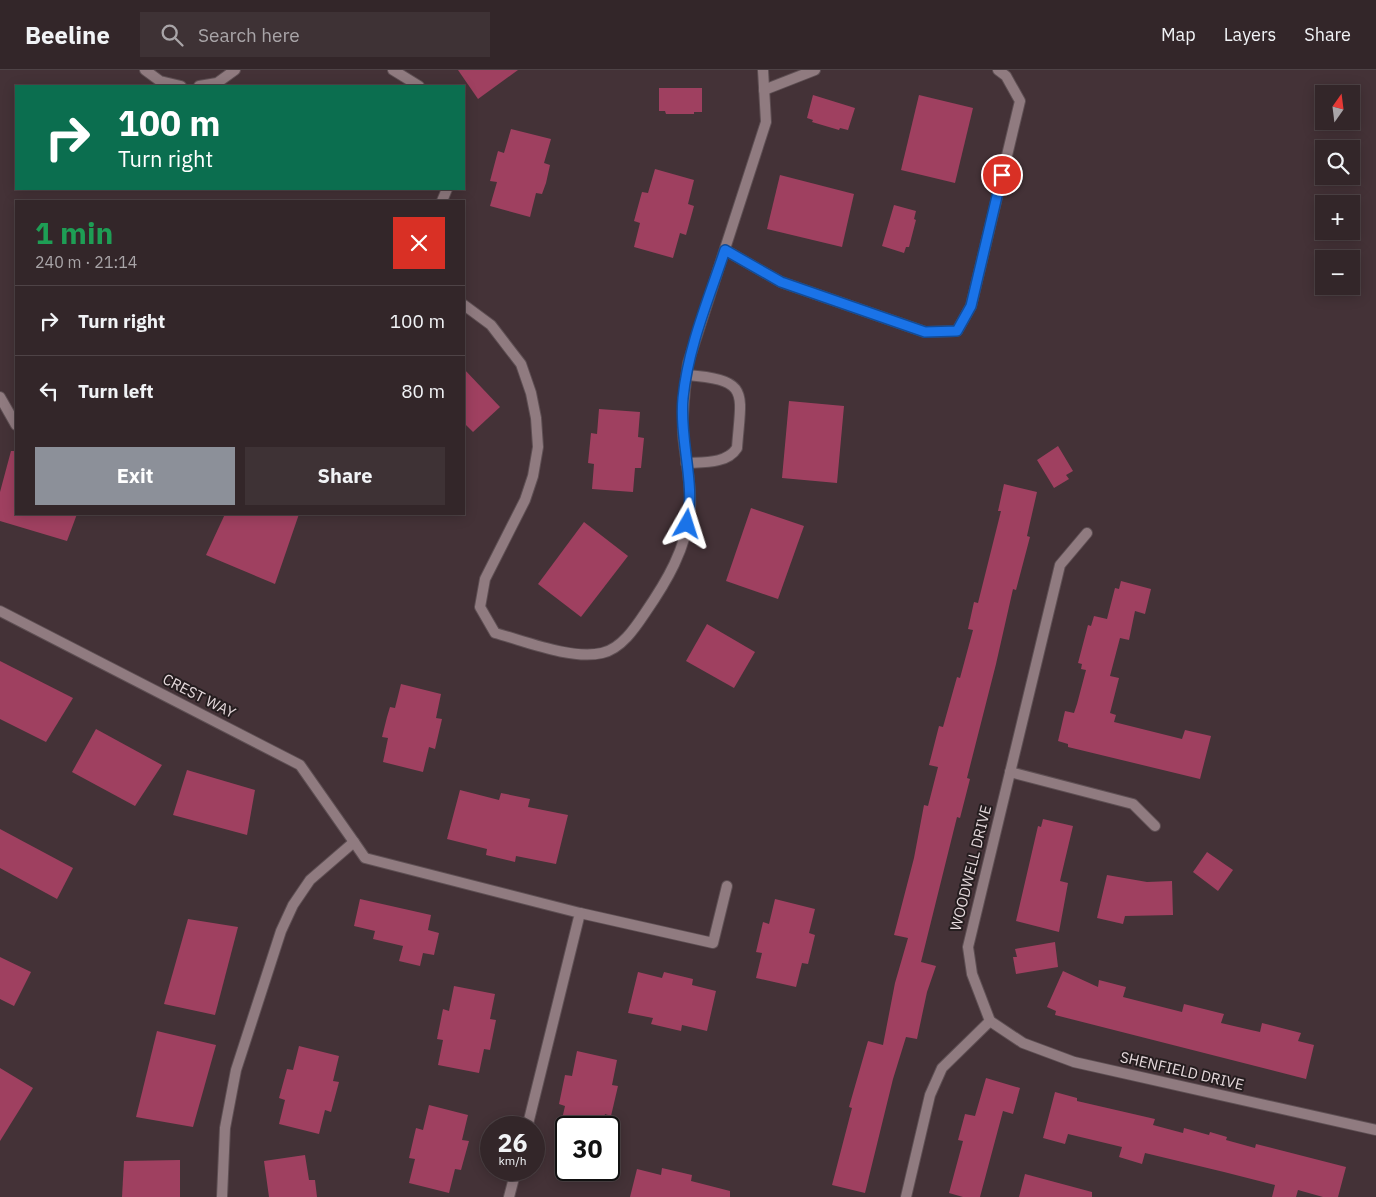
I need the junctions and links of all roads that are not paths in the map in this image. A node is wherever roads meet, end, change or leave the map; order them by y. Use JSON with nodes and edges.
{"nodes":[{"id":1,"x":145,"y":70,"type":"edge"},
{"id":2,"x":235,"y":70,"type":"edge"},
{"id":3,"x":393,"y":70,"type":"edge"},
{"id":4,"x":763,"y":70,"type":"edge"},
{"id":5,"x":815,"y":70,"type":"edge"},
{"id":6,"x":998,"y":70,"type":"edge"},
{"id":7,"x":176,"y":85,"type":"edge"},
{"id":8,"x":205,"y":85,"type":"edge"},
{"id":9,"x":417,"y":85,"type":"edge"},
{"id":10,"x":764,"y":90,"type":"junction"},
{"id":11,"x":725,"y":250,"type":"junction"},
{"id":12,"x":465,"y":306,"type":"edge"},
{"id":13,"x":687,"y":375,"type":"junction"},
{"id":14,"x":0,"y":397,"type":"edge"},
{"id":15,"x":15,"y":423,"type":"edge"},
{"id":16,"x":686,"y":463,"type":"junction"},
{"id":17,"x":1087,"y":532,"type":"dead end"},
{"id":18,"x":0,"y":611,"type":"edge"},
{"id":19,"x":1010,"y":772,"type":"junction"},
{"id":20,"x":1155,"y":826,"type":"dead end"},
{"id":21,"x":354,"y":842,"type":"junction"},
{"id":22,"x":727,"y":886,"type":"dead end"},
{"id":23,"x":580,"y":913,"type":"junction"},
{"id":24,"x":990,"y":1021,"type":"junction"},
{"id":25,"x":530,"y":1116,"type":"edge"},
{"id":26,"x":1376,"y":1130,"type":"edge"},
{"id":27,"x":513,"y":1181,"type":"edge"},
{"id":28,"x":222,"y":1197,"type":"edge"},
{"id":29,"x":509,"y":1197,"type":"edge"},
{"id":30,"x":906,"y":1197,"type":"edge"}],
"edges":[{"from":1,"to":7,"type":"street"},
{"from":2,"to":8,"type":"street"},
{"from":3,"to":9,"type":"street"},
{"from":4,"to":10,"type":"street"},
{"from":5,"to":10,"type":"street"},
{"from":6,"to":11,"type":"street"},
{"from":10,"to":11,"type":"street"},
{"from":11,"to":13,"type":"street"},
{"from":12,"to":16,"type":"street"},
{"from":13,"to":16,"type":"street"},
{"from":13,"to":16,"type":"street"},
{"from":14,"to":15,"type":"street"},
{"from":17,"to":19,"type":"street","name":"WOODWELL DRIVE"},
{"from":18,"to":21,"type":"street","name":"CREST WAY"},
{"from":19,"to":20,"type":"street"},
{"from":19,"to":24,"type":"street","name":"WOODWELL DRIVE"},
{"from":21,"to":23,"type":"street","name":"CREST WAY"},
{"from":21,"to":28,"type":"street"},
{"from":22,"to":23,"type":"street","name":"CREST WAY"},
{"from":23,"to":25,"type":"street"},
{"from":24,"to":26,"type":"street","name":"SHENFIELD DRIVE"},
{"from":24,"to":30,"type":"street"},
{"from":27,"to":29,"type":"street"}]}
